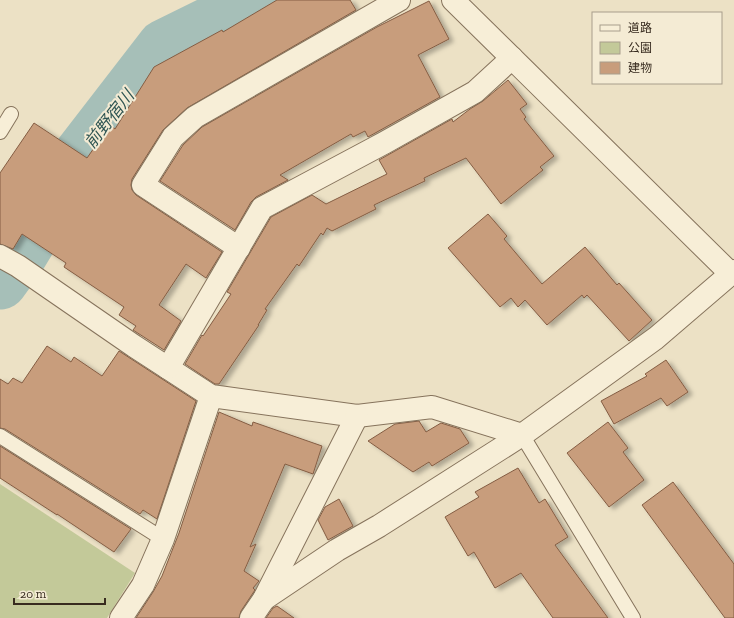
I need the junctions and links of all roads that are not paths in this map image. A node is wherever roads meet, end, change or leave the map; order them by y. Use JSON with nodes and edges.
{"nodes":[{"id":1,"x":399,"y":0,"type":"edge"},
{"id":2,"x":453,"y":0,"type":"edge"},
{"id":3,"x":512,"y":58,"type":"junction"},
{"id":4,"x":11,"y":114,"type":"dead end"},
{"id":5,"x":0,"y":132,"type":"edge"},
{"id":6,"x":238,"y":248,"type":"junction"},
{"id":7,"x":0,"y":256,"type":"edge"},
{"id":8,"x":732,"y":272,"type":"edge"},
{"id":9,"x":168,"y":368,"type":"junction"},
{"id":10,"x":211,"y":396,"type":"junction"},
{"id":11,"x":357,"y":416,"type":"junction"},
{"id":12,"x":522,"y":435,"type":"junction"},
{"id":13,"x":0,"y":436,"type":"edge"},
{"id":14,"x":163,"y":539,"type":"junction"},
{"id":15,"x":264,"y":599,"type":"junction"},
{"id":16,"x":121,"y":618,"type":"edge"},
{"id":17,"x":251,"y":618,"type":"edge"},
{"id":18,"x":633,"y":618,"type":"edge"}],
"edges":[{"from":1,"to":6,"type":"street"},
{"from":2,"to":3,"type":"street"},
{"from":3,"to":6,"type":"street"},
{"from":3,"to":8,"type":"street"},
{"from":4,"to":5,"type":"lane"},
{"from":6,"to":9,"type":"street"},
{"from":7,"to":9,"type":"street"},
{"from":8,"to":12,"type":"street"},
{"from":9,"to":10,"type":"street"},
{"from":10,"to":11,"type":"street"},
{"from":10,"to":14,"type":"street"},
{"from":11,"to":12,"type":"street"},
{"from":11,"to":15,"type":"street"},
{"from":12,"to":15,"type":"street"},
{"from":12,"to":18,"type":"lane"},
{"from":13,"to":14,"type":"lane"},
{"from":14,"to":16,"type":"street"},
{"from":15,"to":17,"type":"street"}]}
